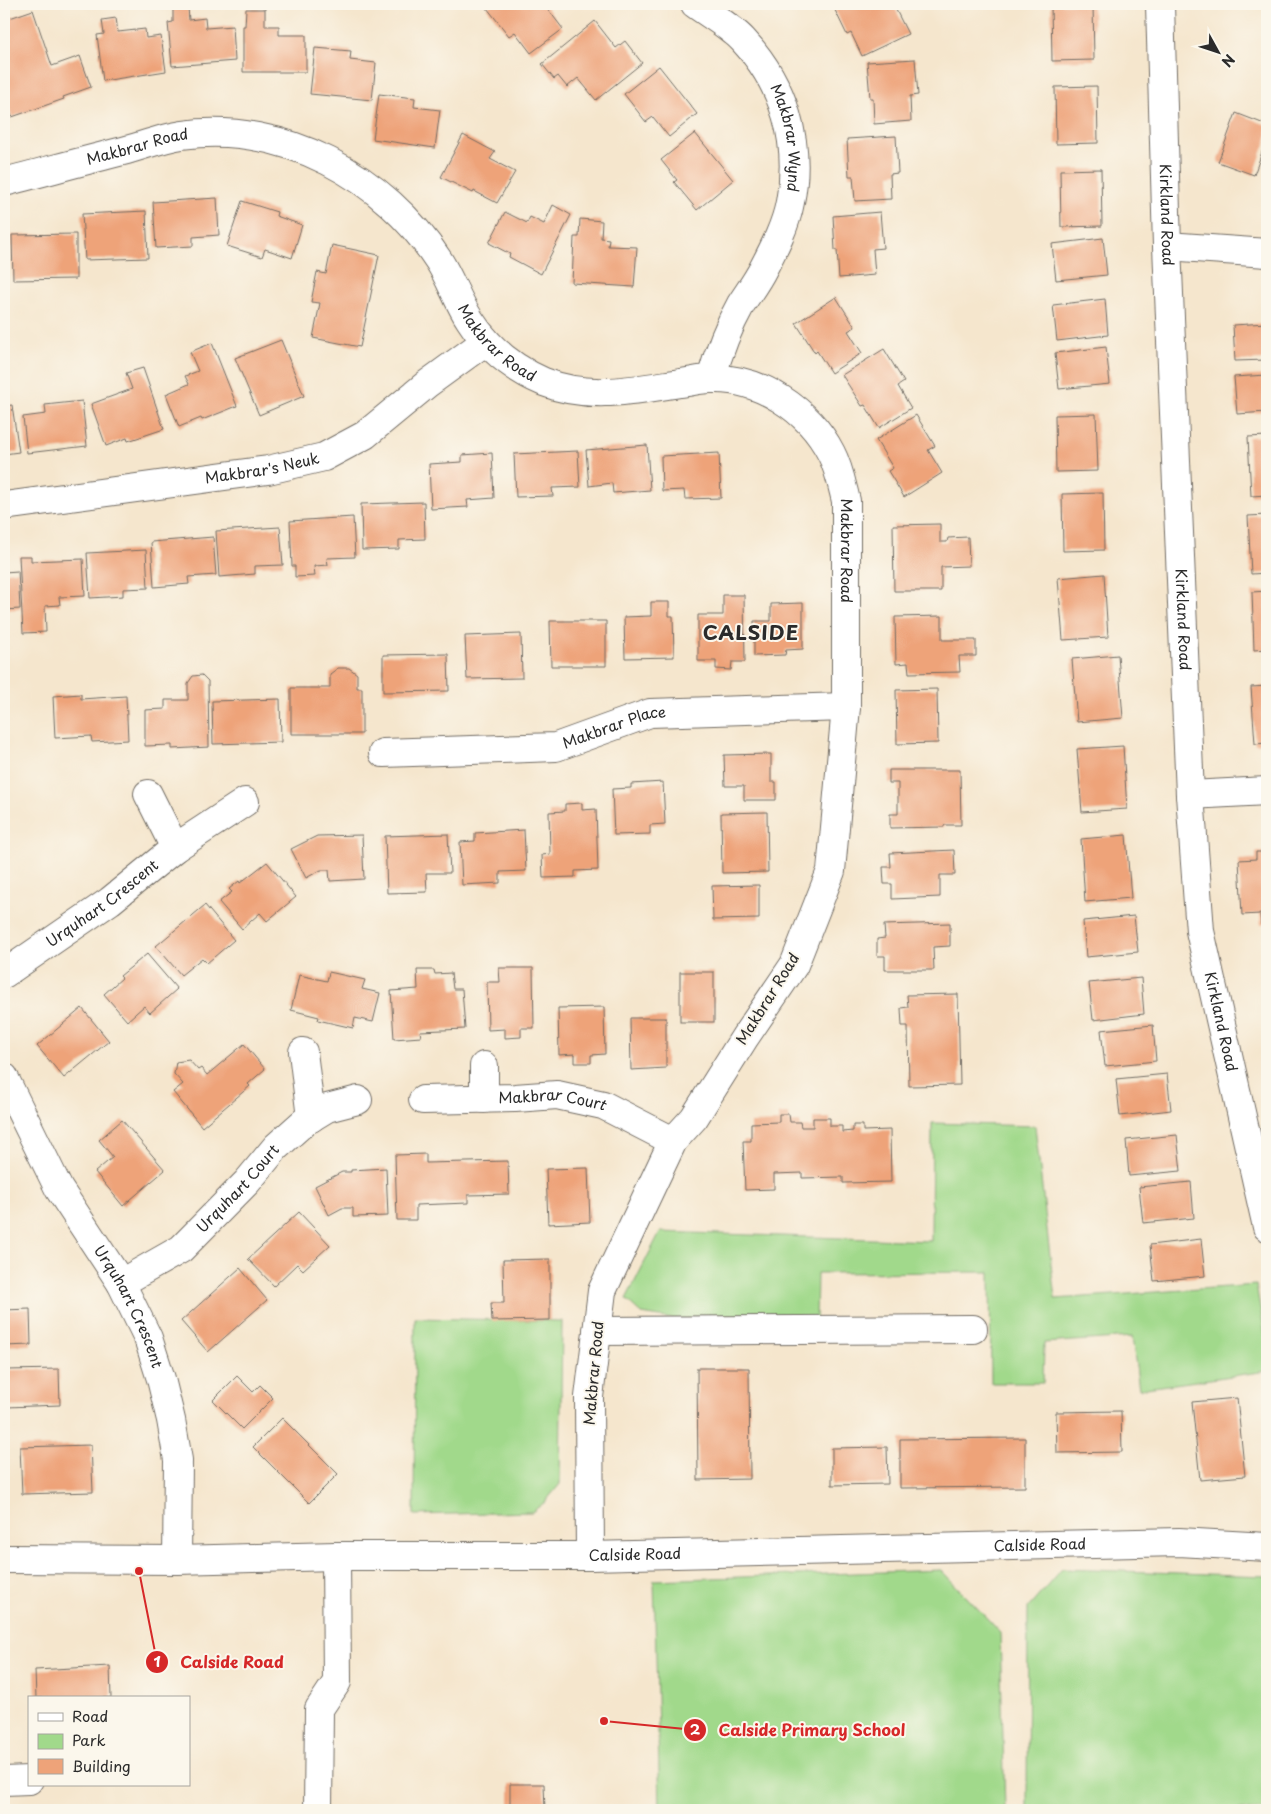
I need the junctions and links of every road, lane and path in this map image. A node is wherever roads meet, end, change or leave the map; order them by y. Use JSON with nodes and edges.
{"nodes":[{"id":1,"x":695,"y":4,"type":"edge"},
{"id":2,"x":1160,"y":4,"type":"edge"},
{"id":3,"x":4,"y":182,"type":"edge"},
{"id":4,"x":1167,"y":246,"type":"junction"},
{"id":5,"x":1267,"y":253,"type":"edge"},
{"id":6,"x":486,"y":341,"type":"junction"},
{"id":7,"x":711,"y":378,"type":"junction"},
{"id":8,"x":4,"y":506,"type":"edge"},
{"id":9,"x":846,"y":707,"type":"junction"},
{"id":10,"x":383,"y":753,"type":"dead end"},
{"id":11,"x":1267,"y":791,"type":"edge"},
{"id":12,"x":148,"y":794,"type":"dead end"},
{"id":13,"x":1190,"y":795,"type":"junction"},
{"id":14,"x":245,"y":802,"type":"dead end"},
{"id":15,"x":174,"y":848,"type":"junction"},
{"id":16,"x":4,"y":974,"type":"edge"},
{"id":17,"x":303,"y":1052,"type":"dead end"},
{"id":18,"x":484,"y":1066,"type":"dead end"},
{"id":19,"x":4,"y":1076,"type":"edge"},
{"id":20,"x":484,"y":1099,"type":"junction"},
{"id":21,"x":358,"y":1100,"type":"dead end"},
{"id":22,"x":423,"y":1100,"type":"dead end"},
{"id":23,"x":311,"y":1118,"type":"junction"},
{"id":24,"x":673,"y":1141,"type":"junction"},
{"id":25,"x":1266,"y":1220,"type":"edge"},
{"id":26,"x":121,"y":1283,"type":"junction"},
{"id":27,"x":973,"y":1329,"type":"dead end"},
{"id":28,"x":597,"y":1331,"type":"junction"},
{"id":29,"x":1267,"y":1547,"type":"edge"},
{"id":30,"x":336,"y":1556,"type":"junction"},
{"id":31,"x":590,"y":1556,"type":"junction"},
{"id":32,"x":4,"y":1559,"type":"edge"},
{"id":33,"x":177,"y":1560,"type":"junction"},
{"id":34,"x":28,"y":1780,"type":"edge"},
{"id":35,"x":4,"y":1781,"type":"edge"},
{"id":36,"x":318,"y":1810,"type":"edge"}],
"edges":[{"from":1,"to":7,"type":"street","name":"Makbrar Wynd"},
{"from":2,"to":4,"type":"street","name":"Kirkland Road"},
{"from":3,"to":6,"type":"street","name":"Makbrar Road"},
{"from":4,"to":5,"type":"street"},
{"from":4,"to":13,"type":"street","name":"Kirkland Road"},
{"from":6,"to":7,"type":"street","name":"Makbrar Road"},
{"from":6,"to":8,"type":"street","name":"Makbrar's Neuk"},
{"from":7,"to":9,"type":"street","name":"Makbrar Road"},
{"from":9,"to":10,"type":"street","name":"Makbrar Place"},
{"from":9,"to":24,"type":"street","name":"Makbrar Road"},
{"from":11,"to":13,"type":"street"},
{"from":12,"to":15,"type":"street"},
{"from":13,"to":25,"type":"street","name":"Kirkland Road"},
{"from":14,"to":15,"type":"street","name":"Urquhart Crescent"},
{"from":15,"to":16,"type":"street","name":"Urquhart Crescent"},
{"from":17,"to":23,"type":"street"},
{"from":18,"to":20,"type":"street"},
{"from":19,"to":26,"type":"street","name":"Urquhart Crescent"},
{"from":20,"to":22,"type":"street","name":"Makbrar Court"},
{"from":20,"to":24,"type":"street","name":"Makbrar Court"},
{"from":21,"to":23,"type":"street","name":"Urquhart Court"},
{"from":23,"to":26,"type":"street","name":"Urquhart Court"},
{"from":24,"to":28,"type":"street","name":"Makbrar Road"},
{"from":26,"to":33,"type":"street","name":"Urquhart Crescent"},
{"from":27,"to":28,"type":"street"},
{"from":28,"to":31,"type":"street","name":"Makbrar Road"},
{"from":29,"to":31,"type":"street","name":"Calside Road"},
{"from":30,"to":31,"type":"street","name":"Calside Road"},
{"from":30,"to":33,"type":"street","name":"Calside Road"},
{"from":30,"to":36,"type":"street"},
{"from":32,"to":33,"type":"street","name":"Calside Road"},
{"from":34,"to":35,"type":"street"}]}
